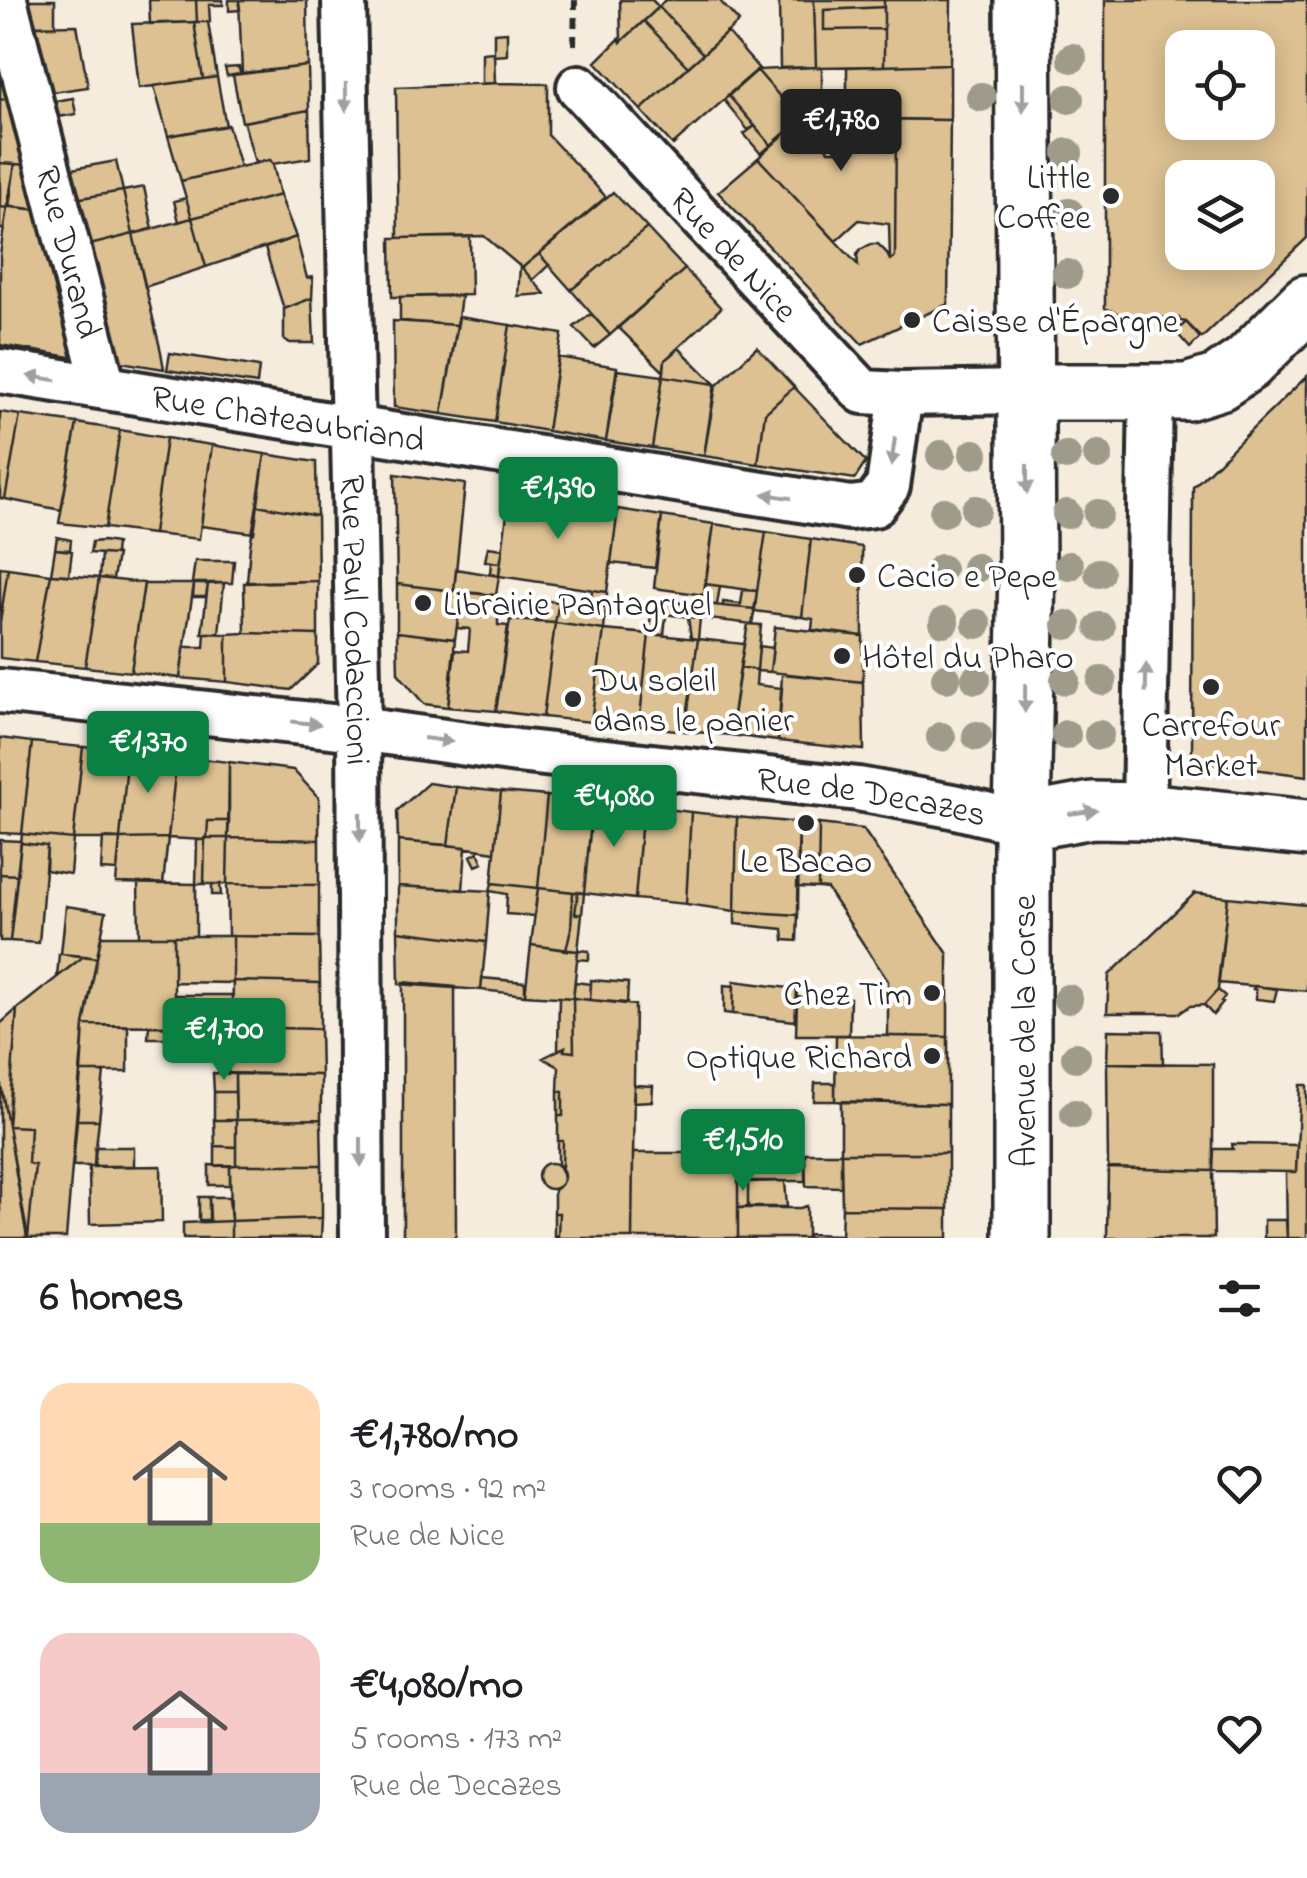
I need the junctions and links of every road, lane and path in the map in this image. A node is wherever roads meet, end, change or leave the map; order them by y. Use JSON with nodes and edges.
{"nodes":[{"id":1,"x":5,"y":0,"type":"edge"},
{"id":2,"x":344,"y":0,"type":"edge"},
{"id":3,"x":575,"y":0,"type":"edge"},
{"id":4,"x":1023,"y":0,"type":"edge"},
{"id":5,"x":576,"y":69,"type":"joint"},
{"id":6,"x":1307,"y":303,"type":"edge"},
{"id":7,"x":0,"y":371,"type":"edge"},
{"id":8,"x":104,"y":387,"type":"junction"},
{"id":9,"x":1026,"y":392,"type":"junction"},
{"id":10,"x":1169,"y":392,"type":"junction"},
{"id":11,"x":900,"y":394,"type":"junction"},
{"id":12,"x":354,"y":427,"type":"junction"},
{"id":13,"x":0,"y":691,"type":"edge"},
{"id":14,"x":359,"y":729,"type":"junction"},
{"id":15,"x":1144,"y":811,"type":"junction"},
{"id":16,"x":1022,"y":823,"type":"junction"},
{"id":17,"x":1307,"y":828,"type":"edge"},
{"id":18,"x":362,"y":1238,"type":"edge"},
{"id":19,"x":1022,"y":1238,"type":"edge"}],
"edges":[{"from":1,"to":8,"type":"street","name":"Rue Durand"},
{"from":2,"to":12,"type":"street","name":"Rue Paul Codaccioni","one_way":true},
{"from":3,"to":5,"type":"path"},
{"from":4,"to":9,"type":"main road","name":"Avenue de la Corse","one_way":true},
{"from":5,"to":11,"type":"street","name":"Rue de Nice"},
{"from":6,"to":10,"type":"main road"},
{"from":8,"to":7,"type":"street","name":"Rue Chateaubriand","one_way":true},
{"from":8,"to":12,"type":"street","name":"Rue Chateaubriand"},
{"from":9,"to":10,"type":"main road"},
{"from":9,"to":11,"type":"street","name":"Rue de Nice"},
{"from":9,"to":16,"type":"main road","name":"Avenue de la Corse","one_way":true},
{"from":15,"to":10,"type":"street","one_way":true},
{"from":11,"to":12,"type":"street","name":"Rue Chateaubriand","one_way":true},
{"from":12,"to":14,"type":"street","name":"Rue Paul Codaccioni"},
{"from":13,"to":14,"type":"street","name":"Rue de Decazes","one_way":true},
{"from":14,"to":16,"type":"street","name":"Rue de Decazes","one_way":true},
{"from":14,"to":18,"type":"street","name":"Rue Paul Codaccioni","one_way":true},
{"from":16,"to":15,"type":"main road","one_way":true},
{"from":15,"to":17,"type":"main road"},
{"from":16,"to":19,"type":"main road","name":"Avenue de la Corse"}]}
